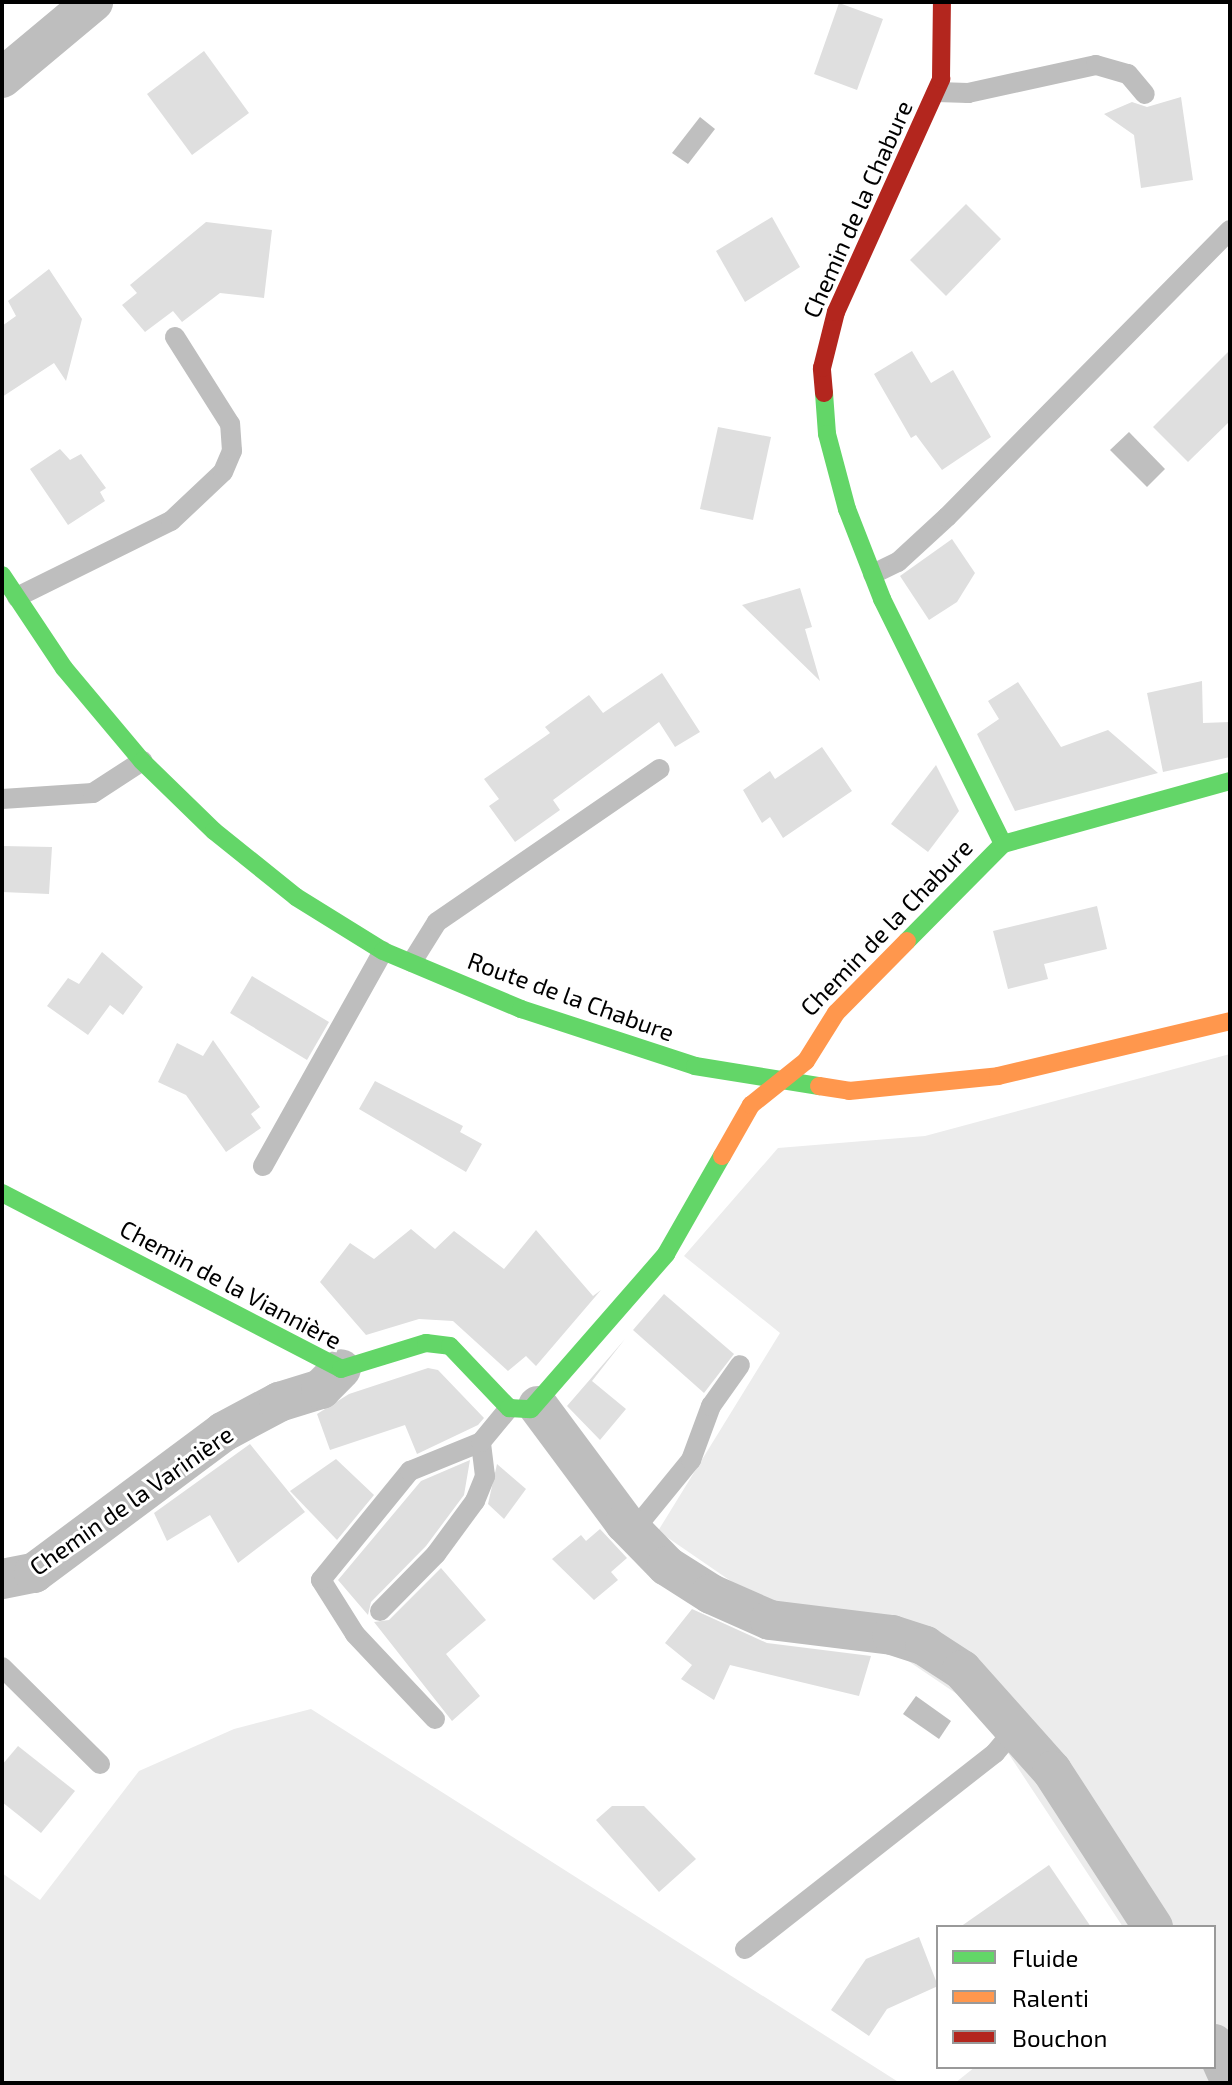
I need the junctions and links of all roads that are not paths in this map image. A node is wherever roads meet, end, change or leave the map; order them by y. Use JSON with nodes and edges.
{"nodes":[{"id":1,"x":93,"y":2,"type":"edge"},
{"id":2,"x":942,"y":2,"type":"edge"},
{"id":3,"x":2,"y":78,"type":"edge"},
{"id":4,"x":937,"y":92,"type":"junction"},
{"id":5,"x":1145,"y":94,"type":"dead end"},
{"id":6,"x":1230,"y":230,"type":"edge"},
{"id":7,"x":175,"y":337,"type":"dead end"},
{"id":8,"x":873,"y":574,"type":"junction"},
{"id":9,"x":2,"y":575,"type":"edge"},
{"id":10,"x":17,"y":597,"type":"junction"},
{"id":11,"x":142,"y":761,"type":"junction"},
{"id":12,"x":660,"y":769,"type":"dead end"},
{"id":13,"x":1230,"y":781,"type":"edge"},
{"id":14,"x":2,"y":799,"type":"edge"},
{"id":15,"x":1003,"y":844,"type":"junction"},
{"id":16,"x":383,"y":951,"type":"junction"},
{"id":17,"x":412,"y":962,"type":"junction"},
{"id":18,"x":1230,"y":1021,"type":"edge"},
{"id":19,"x":779,"y":1083,"type":"junction"},
{"id":20,"x":263,"y":1166,"type":"dead end"},
{"id":21,"x":2,"y":1193,"type":"edge"},
{"id":22,"x":740,"y":1365,"type":"dead end"},
{"id":23,"x":341,"y":1369,"type":"junction"},
{"id":24,"x":523,"y":1407,"type":"junction"},
{"id":25,"x":481,"y":1442,"type":"junction"},
{"id":26,"x":633,"y":1531,"type":"junction"},
{"id":27,"x":4,"y":1583,"type":"edge"},
{"id":28,"x":380,"y":1611,"type":"dead end"},
{"id":29,"x":2,"y":1667,"type":"edge"},
{"id":30,"x":435,"y":1719,"type":"dead end"},
{"id":31,"x":1016,"y":1728,"type":"junction"},
{"id":32,"x":100,"y":1764,"type":"dead end"},
{"id":33,"x":1152,"y":1925,"type":"edge"},
{"id":34,"x":745,"y":1949,"type":"dead end"},
{"id":35,"x":1216,"y":2048,"type":"edge"},
{"id":36,"x":1230,"y":2080,"type":"edge"}],
"edges":[{"from":1,"to":3,"type":"street"},
{"from":2,"to":4,"type":"street","name":"Chemin de la Chabure"},
{"from":4,"to":5,"type":"lane"},
{"from":4,"to":8,"type":"street","name":"Chemin de la Chabure"},
{"from":6,"to":8,"type":"lane"},
{"from":7,"to":10,"type":"lane"},
{"from":8,"to":15,"type":"street","name":"Chemin de la Chabure"},
{"from":9,"to":10,"type":"street","name":"Route de la Chabure"},
{"from":10,"to":11,"type":"street","name":"Route de la Chabure"},
{"from":11,"to":14,"type":"lane"},
{"from":11,"to":16,"type":"street","name":"Route de la Chabure"},
{"from":12,"to":17,"type":"lane"},
{"from":13,"to":15,"type":"street","name":"Chemin de la Chabure"},
{"from":15,"to":19,"type":"street","name":"Chemin de la Chabure"},
{"from":16,"to":17,"type":"street","name":"Route de la Chabure"},
{"from":16,"to":20,"type":"lane"},
{"from":17,"to":19,"type":"street","name":"Route de la Chabure"},
{"from":18,"to":19,"type":"street","name":"Route de la Chabure"},
{"from":19,"to":24,"type":"street"},
{"from":21,"to":23,"type":"street","name":"Chemin de la Viannière"},
{"from":22,"to":26,"type":"lane"},
{"from":23,"to":24,"type":"street","name":"Chemin de la Viannière"},
{"from":23,"to":27,"type":"street","name":"Chemin de la Varinière"},
{"from":24,"to":25,"type":"lane"},
{"from":24,"to":26,"type":"street"},
{"from":25,"to":28,"type":"lane"},
{"from":25,"to":30,"type":"lane"},
{"from":26,"to":31,"type":"street"},
{"from":29,"to":32,"type":"lane"},
{"from":31,"to":33,"type":"street"},
{"from":31,"to":34,"type":"lane"},
{"from":35,"to":36,"type":"street"}]}
